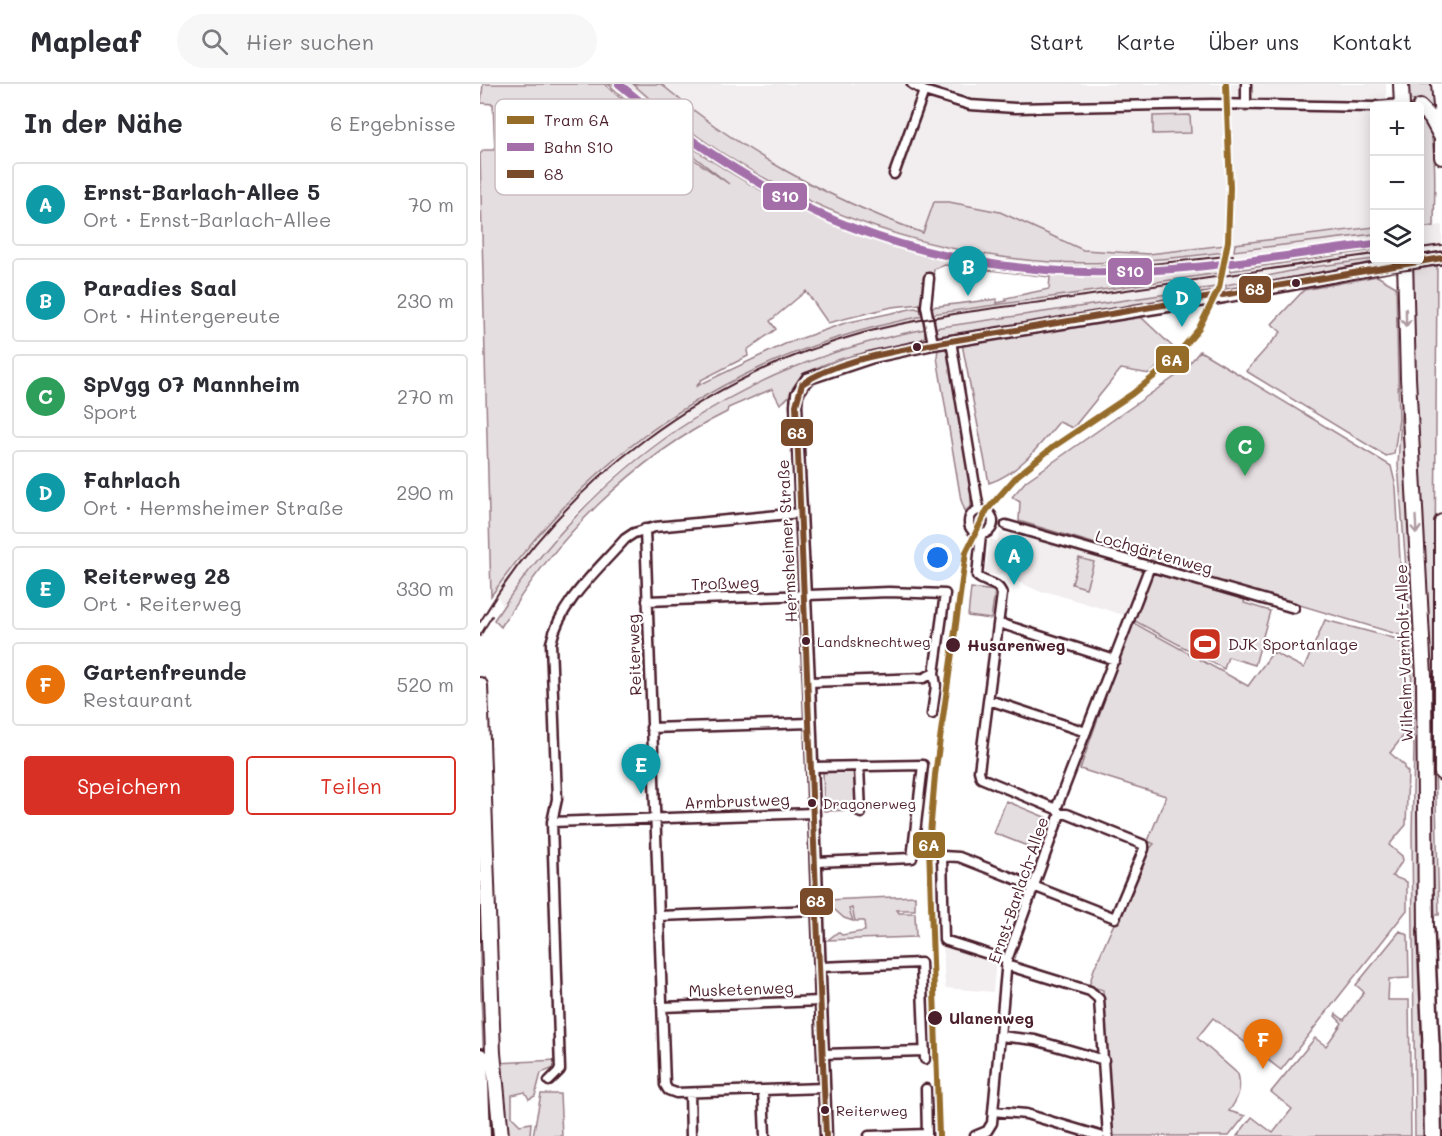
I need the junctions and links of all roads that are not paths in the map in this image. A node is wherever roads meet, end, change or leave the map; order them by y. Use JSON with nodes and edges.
{"nodes":[{"id":1,"x":912,"y":84,"type":"edge"},
{"id":2,"x":1246,"y":84,"type":"edge"},
{"id":3,"x":1401,"y":84,"type":"edge"},
{"id":4,"x":1439,"y":84,"type":"edge"},
{"id":5,"x":924,"y":91,"type":"junction"},
{"id":6,"x":1402,"y":102,"type":"edge"},
{"id":7,"x":1246,"y":106,"type":"junction"},
{"id":8,"x":1370,"y":108,"type":"edge"},
{"id":9,"x":1424,"y":112,"type":"edge"},
{"id":10,"x":1442,"y":118,"type":"edge"},
{"id":11,"x":1442,"y":132,"type":"edge"},
{"id":12,"x":1442,"y":138,"type":"edge"},
{"id":13,"x":1442,"y":157,"type":"edge"},
{"id":14,"x":894,"y":174,"type":"dead end"},
{"id":15,"x":1393,"y":264,"type":"edge"},
{"id":16,"x":1403,"y":264,"type":"edge"},
{"id":17,"x":929,"y":278,"type":"dead end"},
{"id":18,"x":951,"y":341,"type":"junction"},
{"id":19,"x":933,"y":344,"type":"junction"},
{"id":20,"x":979,"y":510,"type":"junction"},
{"id":21,"x":800,"y":513,"type":"junction"},
{"id":22,"x":1442,"y":522,"type":"edge"},
{"id":23,"x":1006,"y":525,"type":"dead end"},
{"id":24,"x":645,"y":529,"type":"junction"},
{"id":25,"x":981,"y":534,"type":"junction"},
{"id":26,"x":1150,"y":566,"type":"junction"},
{"id":27,"x":804,"y":595,"type":"junction"},
{"id":28,"x":647,"y":601,"type":"junction"},
{"id":29,"x":1294,"y":608,"type":"dead end"},
{"id":30,"x":999,"y":623,"type":"junction"},
{"id":31,"x":1115,"y":660,"type":"junction"},
{"id":32,"x":934,"y":673,"type":"junction"},
{"id":33,"x":809,"y":682,"type":"junction"},
{"id":34,"x":480,"y":685,"type":"edge"},
{"id":35,"x":989,"y":700,"type":"junction"},
{"id":36,"x":932,"y":714,"type":"dead end"},
{"id":37,"x":811,"y":723,"type":"junction"},
{"id":38,"x":651,"y":728,"type":"junction"},
{"id":39,"x":1086,"y":732,"type":"junction"},
{"id":40,"x":859,"y":766,"type":"junction"},
{"id":41,"x":812,"y":767,"type":"junction"},
{"id":42,"x":1442,"y":773,"type":"edge"},
{"id":43,"x":1058,"y":812,"type":"junction"},
{"id":44,"x":814,"y":813,"type":"junction"},
{"id":45,"x":861,"y":813,"type":"dead end"},
{"id":46,"x":655,"y":819,"type":"junction"},
{"id":47,"x":552,"y":822,"type":"junction"},
{"id":48,"x":816,"y":862,"type":"junction"},
{"id":49,"x":1034,"y":887,"type":"junction"},
{"id":50,"x":818,"y":910,"type":"junction"},
{"id":51,"x":658,"y":916,"type":"junction"},
{"id":52,"x":1426,"y":930,"type":"joint"},
{"id":53,"x":1007,"y":963,"type":"junction"},
{"id":54,"x":820,"y":966,"type":"junction"},
{"id":55,"x":821,"y":1001,"type":"junction"},
{"id":56,"x":662,"y":1007,"type":"junction"},
{"id":57,"x":1000,"y":1036,"type":"junction"},
{"id":58,"x":1431,"y":1045,"type":"joint"},
{"id":59,"x":823,"y":1054,"type":"junction"},
{"id":60,"x":480,"y":1056,"type":"edge"},
{"id":61,"x":1104,"y":1060,"type":"junction"},
{"id":62,"x":549,"y":1081,"type":"dead end"},
{"id":63,"x":824,"y":1088,"type":"junction"},
{"id":64,"x":926,"y":1089,"type":"dead end"},
{"id":65,"x":764,"y":1090,"type":"junction"},
{"id":66,"x":690,"y":1093,"type":"junction"},
{"id":67,"x":993,"y":1111,"type":"junction"},
{"id":68,"x":927,"y":1135,"type":"edge"},
{"id":69,"x":483,"y":1136,"type":"edge"},
{"id":70,"x":501,"y":1136,"type":"edge"},
{"id":71,"x":691,"y":1136,"type":"edge"},
{"id":72,"x":765,"y":1136,"type":"edge"},
{"id":73,"x":826,"y":1136,"type":"edge"},
{"id":74,"x":869,"y":1136,"type":"edge"},
{"id":75,"x":975,"y":1136,"type":"edge"},
{"id":76,"x":1100,"y":1136,"type":"edge"},
{"id":77,"x":1108,"y":1136,"type":"edge"},
{"id":78,"x":1433,"y":1136,"type":"edge"}],
"edges":[{"from":1,"to":5,"type":"street"},
{"from":2,"to":7,"type":"street"},
{"from":3,"to":6,"type":"main road"},
{"from":4,"to":10,"type":"main road"},
{"from":5,"to":7,"type":"street"},
{"from":5,"to":14,"type":"street"},
{"from":7,"to":8,"type":"street"},
{"from":9,"to":12,"type":"main road"},
{"from":11,"to":12,"type":"main road"},
{"from":12,"to":13,"type":"main road"},
{"from":15,"to":18,"type":"street","name":"Hermsheimer Straße"},
{"from":16,"to":52,"type":"main road","name":"Wilhelm-Varnholt-Allee","one_way":true},
{"from":17,"to":19,"type":"street"},
{"from":18,"to":19,"type":"street","name":"Hermsheimer Straße"},
{"from":18,"to":20,"type":"street","name":"Ernst-Barlach-Allee"},
{"from":19,"to":21,"type":"street","name":"Hermsheimer Straße"},
{"from":20,"to":25,"type":"street","name":"Ernst-Barlach-Allee"},
{"from":20,"to":25,"type":"street","name":"Ernst-Barlach-Allee"},
{"from":21,"to":24,"type":"street"},
{"from":21,"to":27,"type":"street","name":"Hermsheimer Straße"},
{"from":22,"to":42,"type":"main road","name":"Wilhelm-Varnholt-Allee"},
{"from":23,"to":26,"type":"street","name":"Lochgärtenweg"},
{"from":24,"to":28,"type":"street","name":"Reiterweg"},
{"from":24,"to":47,"type":"street"},
{"from":25,"to":30,"type":"street","name":"Ernst-Barlach-Allee"},
{"from":26,"to":29,"type":"street","name":"Lochgärtenweg"},
{"from":26,"to":31,"type":"street"},
{"from":27,"to":28,"type":"street","name":"Troßweg"},
{"from":27,"to":32,"type":"street"},
{"from":27,"to":33,"type":"street","name":"Hermsheimer Straße"},
{"from":28,"to":38,"type":"street","name":"Reiterweg"},
{"from":30,"to":31,"type":"street"},
{"from":30,"to":35,"type":"street","name":"Ernst-Barlach-Allee"},
{"from":31,"to":39,"type":"street"},
{"from":32,"to":33,"type":"street"},
{"from":32,"to":36,"type":"street"},
{"from":33,"to":37,"type":"street","name":"Hermsheimer Straße"},
{"from":34,"to":70,"type":"main road"},
{"from":35,"to":39,"type":"street"},
{"from":35,"to":43,"type":"street","name":"Ernst-Barlach-Allee"},
{"from":37,"to":38,"type":"street"},
{"from":37,"to":41,"type":"street","name":"Hermsheimer Straße"},
{"from":38,"to":46,"type":"street","name":"Reiterweg"},
{"from":39,"to":43,"type":"street"},
{"from":40,"to":41,"type":"street"},
{"from":40,"to":45,"type":"street"},
{"from":40,"to":48,"type":"street"},
{"from":41,"to":44,"type":"street","name":"Hermsheimer Straße"},
{"from":43,"to":49,"type":"street","name":"Ernst-Barlach-Allee"},
{"from":43,"to":49,"type":"street"},
{"from":44,"to":46,"type":"street","name":"Armbrustweg"},
{"from":44,"to":48,"type":"street","name":"Hermsheimer Straße"},
{"from":46,"to":47,"type":"street","name":"Armbrustweg"},
{"from":46,"to":51,"type":"street","name":"Reiterweg"},
{"from":47,"to":62,"type":"street"},
{"from":48,"to":50,"type":"street","name":"Hermsheimer Straße"},
{"from":49,"to":53,"type":"street","name":"Ernst-Barlach-Allee"},
{"from":49,"to":53,"type":"street"},
{"from":50,"to":51,"type":"street"},
{"from":50,"to":54,"type":"street","name":"Hermsheimer Straße"},
{"from":51,"to":56,"type":"street","name":"Reiterweg"},
{"from":52,"to":58,"type":"highway","name":"Wilhelm-Varnholt-Allee"},
{"from":53,"to":57,"type":"street","name":"Ernst-Barlach-Allee"},
{"from":53,"to":61,"type":"street"},
{"from":54,"to":55,"type":"street","name":"Hermsheimer Straße"},
{"from":54,"to":59,"type":"street"},
{"from":55,"to":56,"type":"street","name":"Musketenweg"},
{"from":55,"to":59,"type":"street","name":"Hermsheimer Straße"},
{"from":56,"to":66,"type":"street","name":"Reiterweg"},
{"from":57,"to":61,"type":"street"},
{"from":57,"to":67,"type":"street","name":"Ernst-Barlach-Allee"},
{"from":58,"to":78,"type":"highway"},
{"from":59,"to":63,"type":"street","name":"Hermsheimer Straße"},
{"from":60,"to":69,"type":"main road"},
{"from":61,"to":77,"type":"street"},
{"from":63,"to":65,"type":"street","name":"Reiterweg"},
{"from":63,"to":73,"type":"street","name":"Hermsheimer Straße"},
{"from":64,"to":68,"type":"street"},
{"from":65,"to":66,"type":"street","name":"Reiterweg"},
{"from":65,"to":72,"type":"street"},
{"from":66,"to":71,"type":"street"},
{"from":67,"to":75,"type":"street","name":"Ernst-Barlach-Allee"},
{"from":67,"to":76,"type":"street"},
{"from":68,"to":74,"type":"street"}]}
